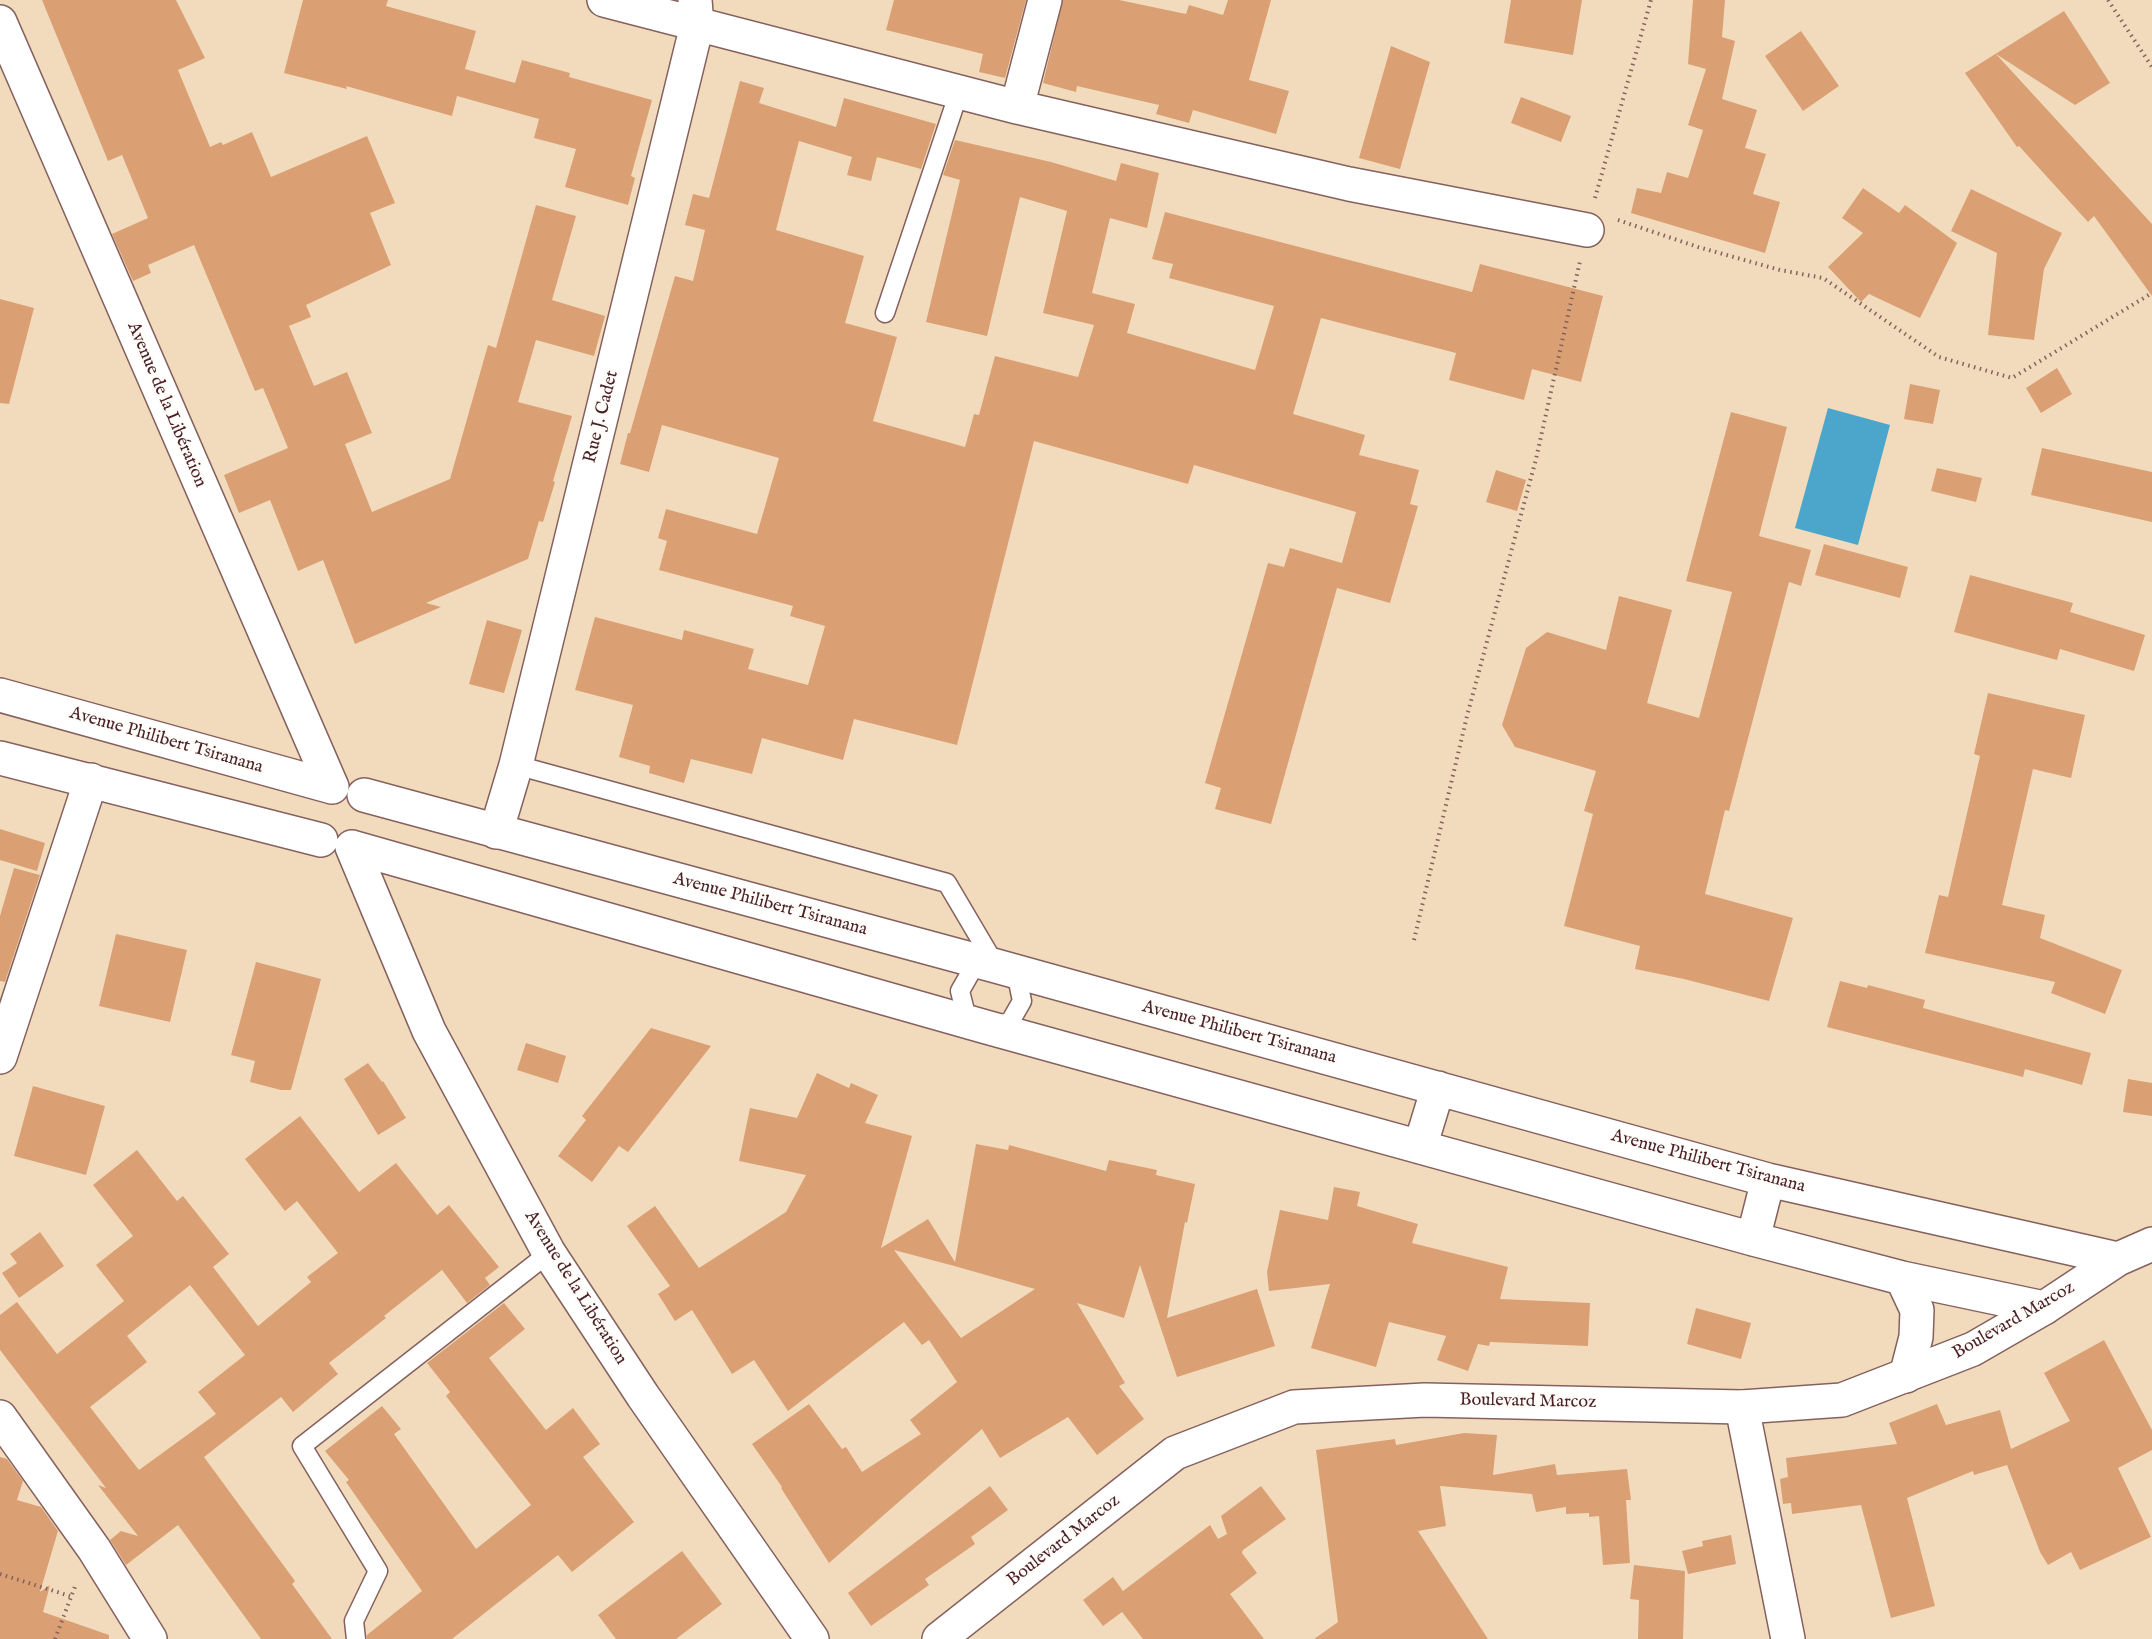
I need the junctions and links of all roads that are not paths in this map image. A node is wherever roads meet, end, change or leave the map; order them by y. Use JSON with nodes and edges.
{"nodes":[{"id":1,"x":604,"y":0,"type":"edge"},
{"id":2,"x":1045,"y":0,"type":"edge"},
{"id":3,"x":696,"y":12,"type":"edge"},
{"id":4,"x":0,"y":22,"type":"edge"},
{"id":5,"x":959,"y":92,"type":"junction"},
{"id":6,"x":1017,"y":107,"type":"junction"},
{"id":7,"x":1589,"y":220,"type":"road end"},
{"id":8,"x":885,"y":314,"type":"dead end"},
{"id":9,"x":0,"y":695,"type":"edge"},
{"id":10,"x":0,"y":758,"type":"edge"},
{"id":11,"x":516,"y":765,"type":"junction"},
{"id":12,"x":90,"y":780,"type":"junction"},
{"id":13,"x":332,"y":787,"type":"junction"},
{"id":14,"x":364,"y":795,"type":"junction"},
{"id":15,"x":496,"y":831,"type":"junction"},
{"id":16,"x":321,"y":840,"type":"junction"},
{"id":17,"x":352,"y":847,"type":"junction"},
{"id":18,"x":996,"y":966,"type":"junction"},
{"id":19,"x":8,"y":1010,"type":"edge"},
{"id":20,"x":986,"y":1027,"type":"junction"},
{"id":21,"x":0,"y":1057,"type":"edge"},
{"id":22,"x":1438,"y":1088,"type":"junction"},
{"id":23,"x":1420,"y":1147,"type":"junction"},
{"id":24,"x":1768,"y":1180,"type":"junction"},
{"id":25,"x":1753,"y":1239,"type":"junction"},
{"id":26,"x":2152,"y":1244,"type":"edge"},
{"id":27,"x":549,"y":1253,"type":"junction"},
{"id":28,"x":2118,"y":1259,"type":"junction"},
{"id":29,"x":1902,"y":1278,"type":"junction"},
{"id":30,"x":2044,"y":1308,"type":"junction"},
{"id":31,"x":1906,"y":1376,"type":"junction"},
{"id":32,"x":1742,"y":1407,"type":"junction"},
{"id":33,"x":0,"y":1417,"type":"edge"},
{"id":34,"x":150,"y":1639,"type":"edge"},
{"id":35,"x":356,"y":1639,"type":"edge"},
{"id":36,"x":812,"y":1639,"type":"edge"},
{"id":37,"x":939,"y":1639,"type":"edge"},
{"id":38,"x":1788,"y":1639,"type":"edge"}],
"edges":[{"from":1,"to":3,"type":"main road"},
{"from":2,"to":6,"type":"main road"},
{"from":3,"to":5,"type":"main road"},
{"from":3,"to":11,"type":"main road","name":"Rue J. Cadet"},
{"from":4,"to":13,"type":"main road","name":"Avenue de la Libération"},
{"from":5,"to":6,"type":"main road"},
{"from":5,"to":8,"type":"lane"},
{"from":6,"to":7,"type":"main road"},
{"from":9,"to":13,"type":"main road","name":"Avenue Philibert Tsiranana"},
{"from":10,"to":12,"type":"main road"},
{"from":11,"to":15,"type":"main road","name":"Rue J. Cadet"},
{"from":11,"to":18,"type":"lane"},
{"from":12,"to":16,"type":"main road"},
{"from":12,"to":19,"type":"main road"},
{"from":13,"to":14,"type":"main road"},
{"from":13,"to":16,"type":"main road"},
{"from":14,"to":15,"type":"main road","name":"Avenue Philibert Tsiranana"},
{"from":14,"to":17,"type":"main road"},
{"from":15,"to":18,"type":"main road","name":"Avenue Philibert Tsiranana"},
{"from":16,"to":17,"type":"main road"},
{"from":17,"to":20,"type":"main road"},
{"from":17,"to":27,"type":"main road","name":"Avenue de la Libération"},
{"from":18,"to":20,"type":"lane"},
{"from":18,"to":20,"type":"lane"},
{"from":18,"to":22,"type":"main road","name":"Avenue Philibert Tsiranana"},
{"from":19,"to":21,"type":"main road"},
{"from":20,"to":23,"type":"main road"},
{"from":22,"to":23,"type":"main road"},
{"from":22,"to":24,"type":"main road","name":"Avenue Philibert Tsiranana"},
{"from":23,"to":25,"type":"main road"},
{"from":24,"to":25,"type":"main road"},
{"from":24,"to":28,"type":"main road","name":"Avenue Philibert Tsiranana"},
{"from":25,"to":29,"type":"main road"},
{"from":26,"to":28,"type":"main road","name":"Boulevard Marcoz"},
{"from":27,"to":35,"type":"lane"},
{"from":27,"to":36,"type":"main road","name":"Avenue de la Libération"},
{"from":28,"to":30,"type":"main road","name":"Boulevard Marcoz"},
{"from":29,"to":30,"type":"main road"},
{"from":29,"to":31,"type":"main road"},
{"from":30,"to":31,"type":"main road","name":"Boulevard Marcoz"},
{"from":31,"to":32,"type":"main road","name":"Boulevard Marcoz"},
{"from":32,"to":37,"type":"main road","name":"Boulevard Marcoz"},
{"from":32,"to":38,"type":"main road"},
{"from":33,"to":34,"type":"main road"}]}
